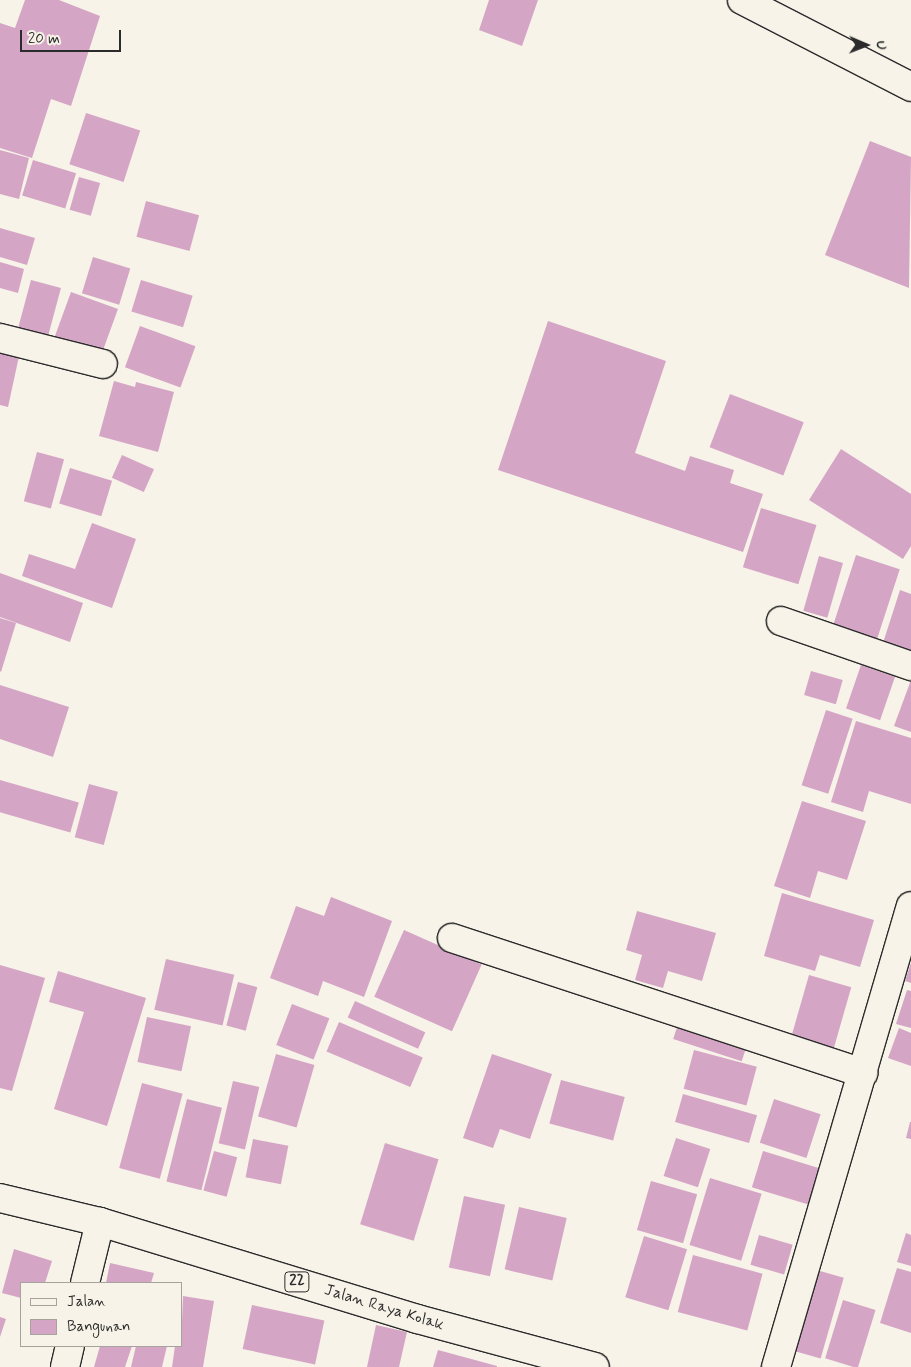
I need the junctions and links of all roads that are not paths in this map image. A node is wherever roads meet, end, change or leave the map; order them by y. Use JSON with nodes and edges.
{"nodes":[{"id":1,"x":742,"y":0,"type":"edge"},
{"id":2,"x":911,"y":87,"type":"edge"},
{"id":3,"x":0,"y":338,"type":"edge"},
{"id":4,"x":103,"y":364,"type":"dead end"},
{"id":5,"x":781,"y":621,"type":"dead end"},
{"id":6,"x":911,"y":666,"type":"edge"},
{"id":7,"x":911,"y":906,"type":"edge"},
{"id":8,"x":452,"y":938,"type":"dead end"},
{"id":9,"x":863,"y":1072,"type":"junction"},
{"id":10,"x":0,"y":1198,"type":"edge"},
{"id":11,"x":100,"y":1222,"type":"junction"},
{"id":12,"x":85,"y":1282,"type":"edge"},
{"id":13,"x":70,"y":1347,"type":"edge"},
{"id":14,"x":65,"y":1367,"type":"edge"},
{"id":15,"x":595,"y":1367,"type":"edge"},
{"id":16,"x":776,"y":1367,"type":"edge"}],
"edges":[{"from":1,"to":2,"type":"main road"},
{"from":3,"to":4,"type":"main road"},
{"from":5,"to":6,"type":"main road"},
{"from":7,"to":9,"type":"main road"},
{"from":8,"to":9,"type":"main road"},
{"from":9,"to":16,"type":"main road"},
{"from":10,"to":11,"type":"main road","name":"Jalan Raya Kolak","number":"22"},
{"from":11,"to":12,"type":"main road"},
{"from":11,"to":15,"type":"main road","name":"Jalan Raya Kolak","number":"22"},
{"from":13,"to":14,"type":"main road"}]}
